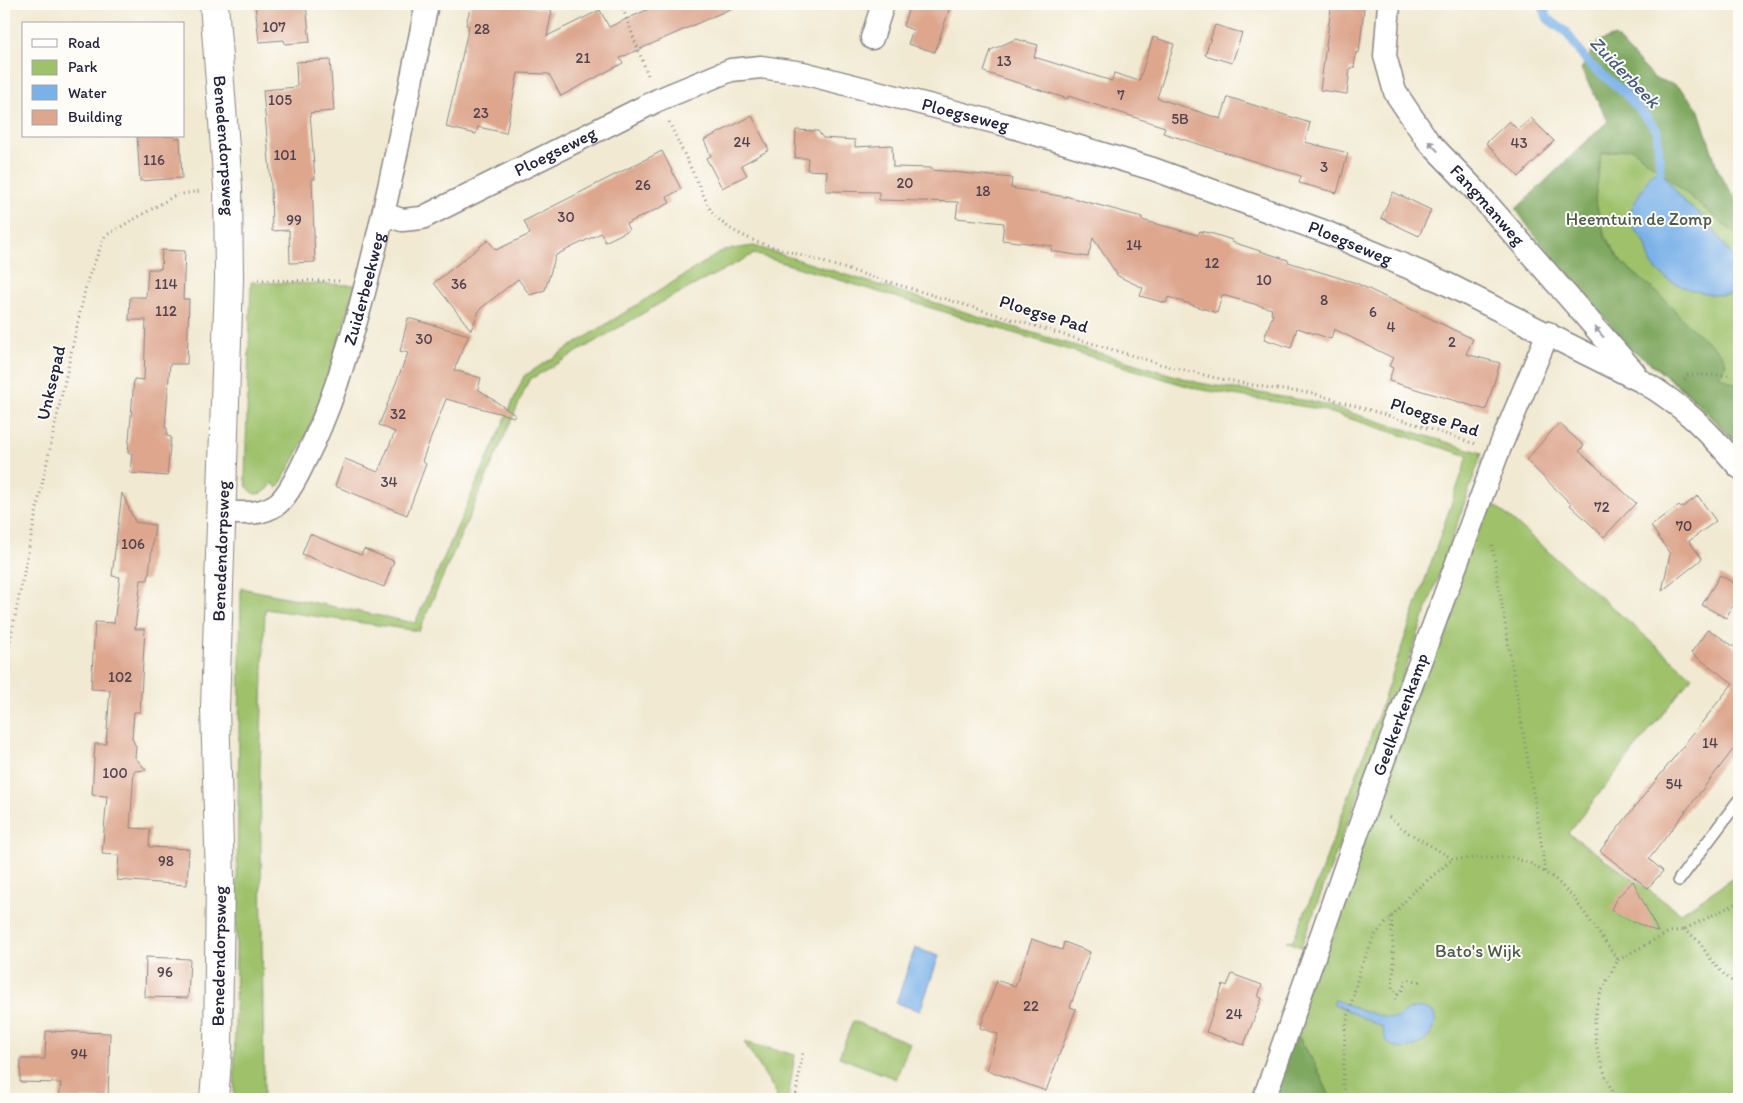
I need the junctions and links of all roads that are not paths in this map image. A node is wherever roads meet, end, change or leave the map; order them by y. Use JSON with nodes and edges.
{"nodes":[{"id":1,"x":214,"y":4,"type":"edge"},
{"id":2,"x":427,"y":4,"type":"edge"},
{"id":3,"x":883,"y":4,"type":"edge"},
{"id":4,"x":1389,"y":4,"type":"edge"},
{"id":5,"x":872,"y":38,"type":"dead end"},
{"id":6,"x":384,"y":214,"type":"junction"},
{"id":7,"x":1548,"y":333,"type":"junction"},
{"id":8,"x":1644,"y":382,"type":"junction"},
{"id":9,"x":1739,"y":467,"type":"edge"},
{"id":10,"x":222,"y":512,"type":"junction"},
{"id":11,"x":1739,"y":800,"type":"edge"},
{"id":12,"x":1679,"y":880,"type":"dead end"},
{"id":13,"x":214,"y":1099,"type":"edge"},
{"id":14,"x":1264,"y":1099,"type":"edge"}],
"edges":[{"from":1,"to":10,"type":"street","name":"Benedendorpsweg"},
{"from":2,"to":6,"type":"street","name":"Zuiderbeekweg"},
{"from":3,"to":5,"type":"street"},
{"from":8,"to":4,"type":"street","name":"Fangmanweg","one_way":true},
{"from":6,"to":7,"type":"street","name":"Ploegseweg"},
{"from":6,"to":10,"type":"street","name":"Zuiderbeekweg"},
{"from":7,"to":8,"type":"street","name":"Fangmanweg"},
{"from":7,"to":14,"type":"street","name":"Geelkerkenkamp"},
{"from":8,"to":9,"type":"street","name":"Fangmanweg"},
{"from":10,"to":13,"type":"street","name":"Benedendorpsweg"},
{"from":11,"to":12,"type":"lane"}]}
